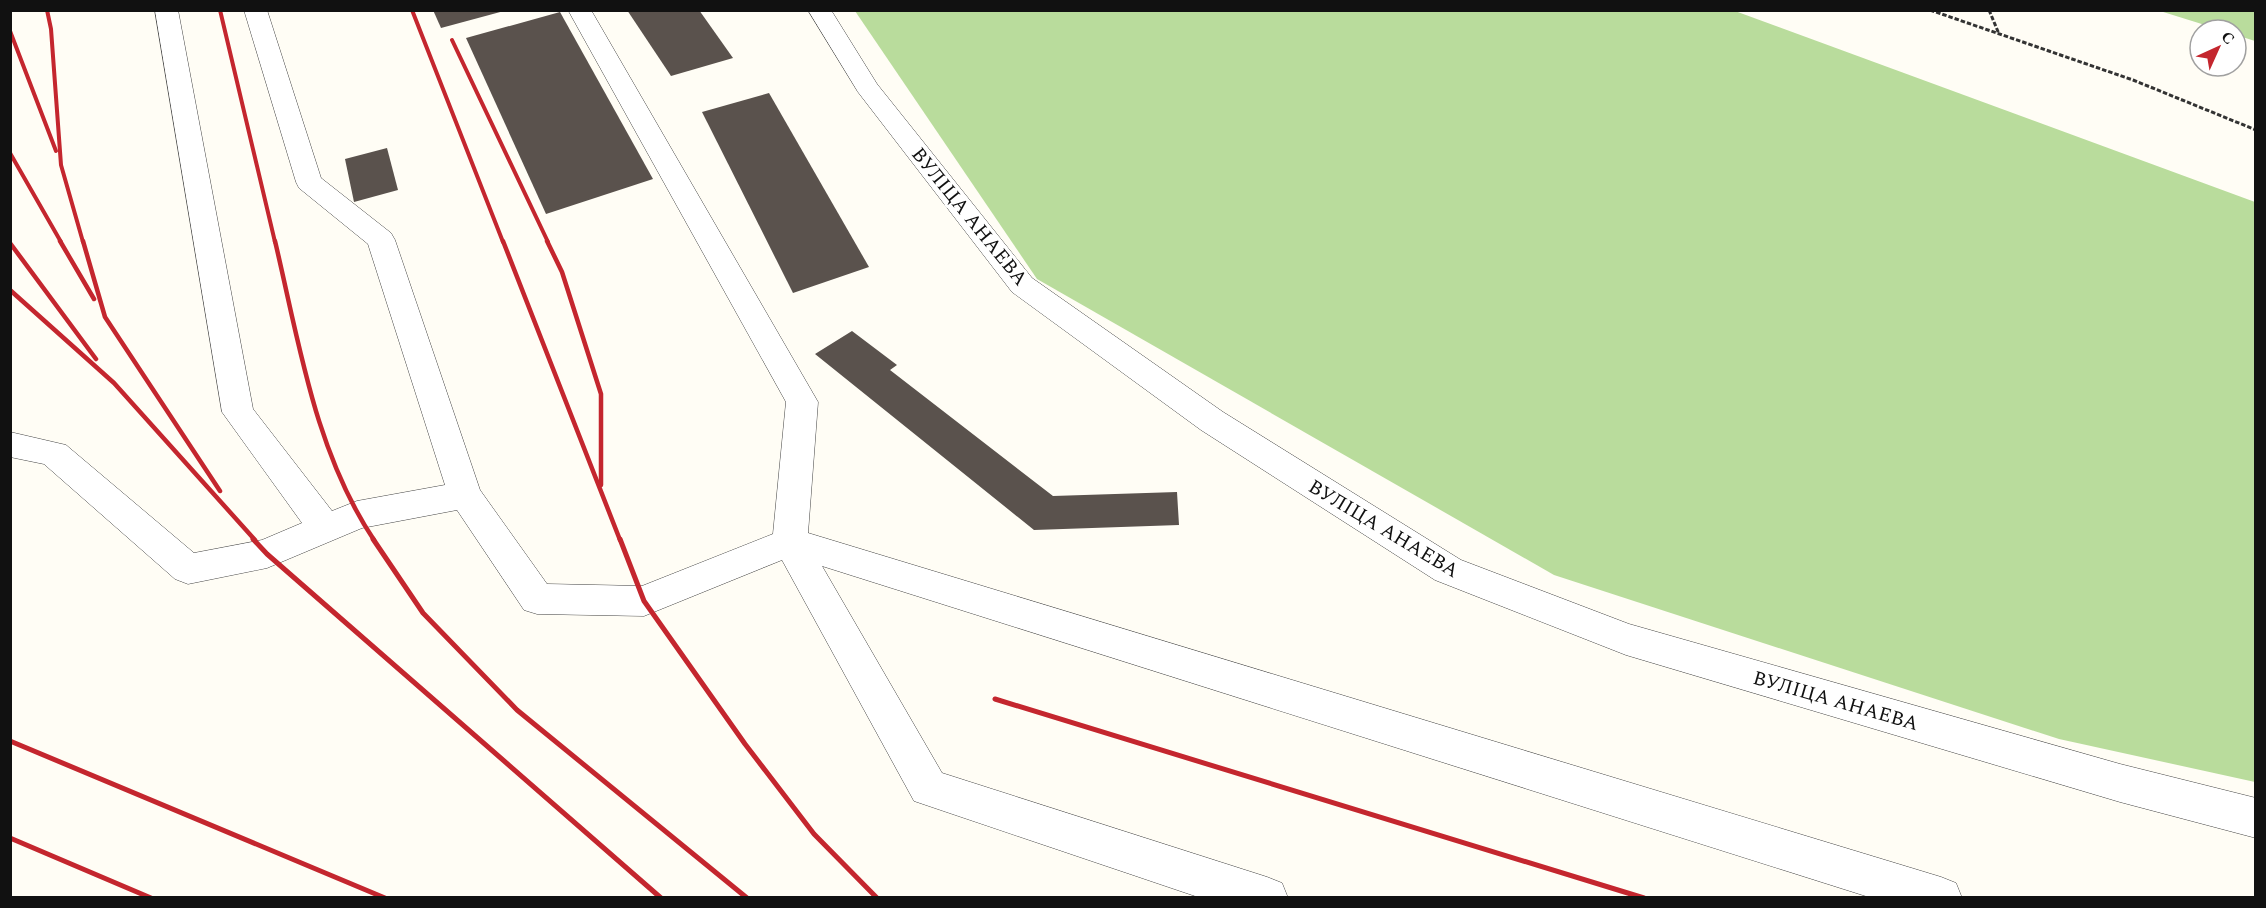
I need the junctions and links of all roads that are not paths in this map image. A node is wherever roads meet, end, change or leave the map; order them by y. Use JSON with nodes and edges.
{"nodes":[{"id":1,"x":166,"y":10,"type":"edge"},
{"id":2,"x":255,"y":10,"type":"edge"},
{"id":3,"x":579,"y":10,"type":"edge"},
{"id":4,"x":819,"y":10,"type":"edge"},
{"id":5,"x":10,"y":444,"type":"edge"},
{"id":6,"x":465,"y":495,"type":"junction"},
{"id":7,"x":326,"y":529,"type":"junction"},
{"id":8,"x":790,"y":542,"type":"junction"},
{"id":9,"x":2256,"y":818,"type":"edge"},
{"id":10,"x":1267,"y":897,"type":"edge"},
{"id":11,"x":1941,"y":897,"type":"edge"}],
"edges":[{"from":1,"to":7,"type":"lane"},
{"from":2,"to":6,"type":"lane"},
{"from":3,"to":8,"type":"lane"},
{"from":4,"to":9,"type":"lane","name":"ВУЛІЦА АНАЕВА"},
{"from":5,"to":7,"type":"lane"},
{"from":6,"to":7,"type":"lane"},
{"from":6,"to":8,"type":"lane"},
{"from":8,"to":10,"type":"lane"},
{"from":8,"to":11,"type":"lane"}]}
